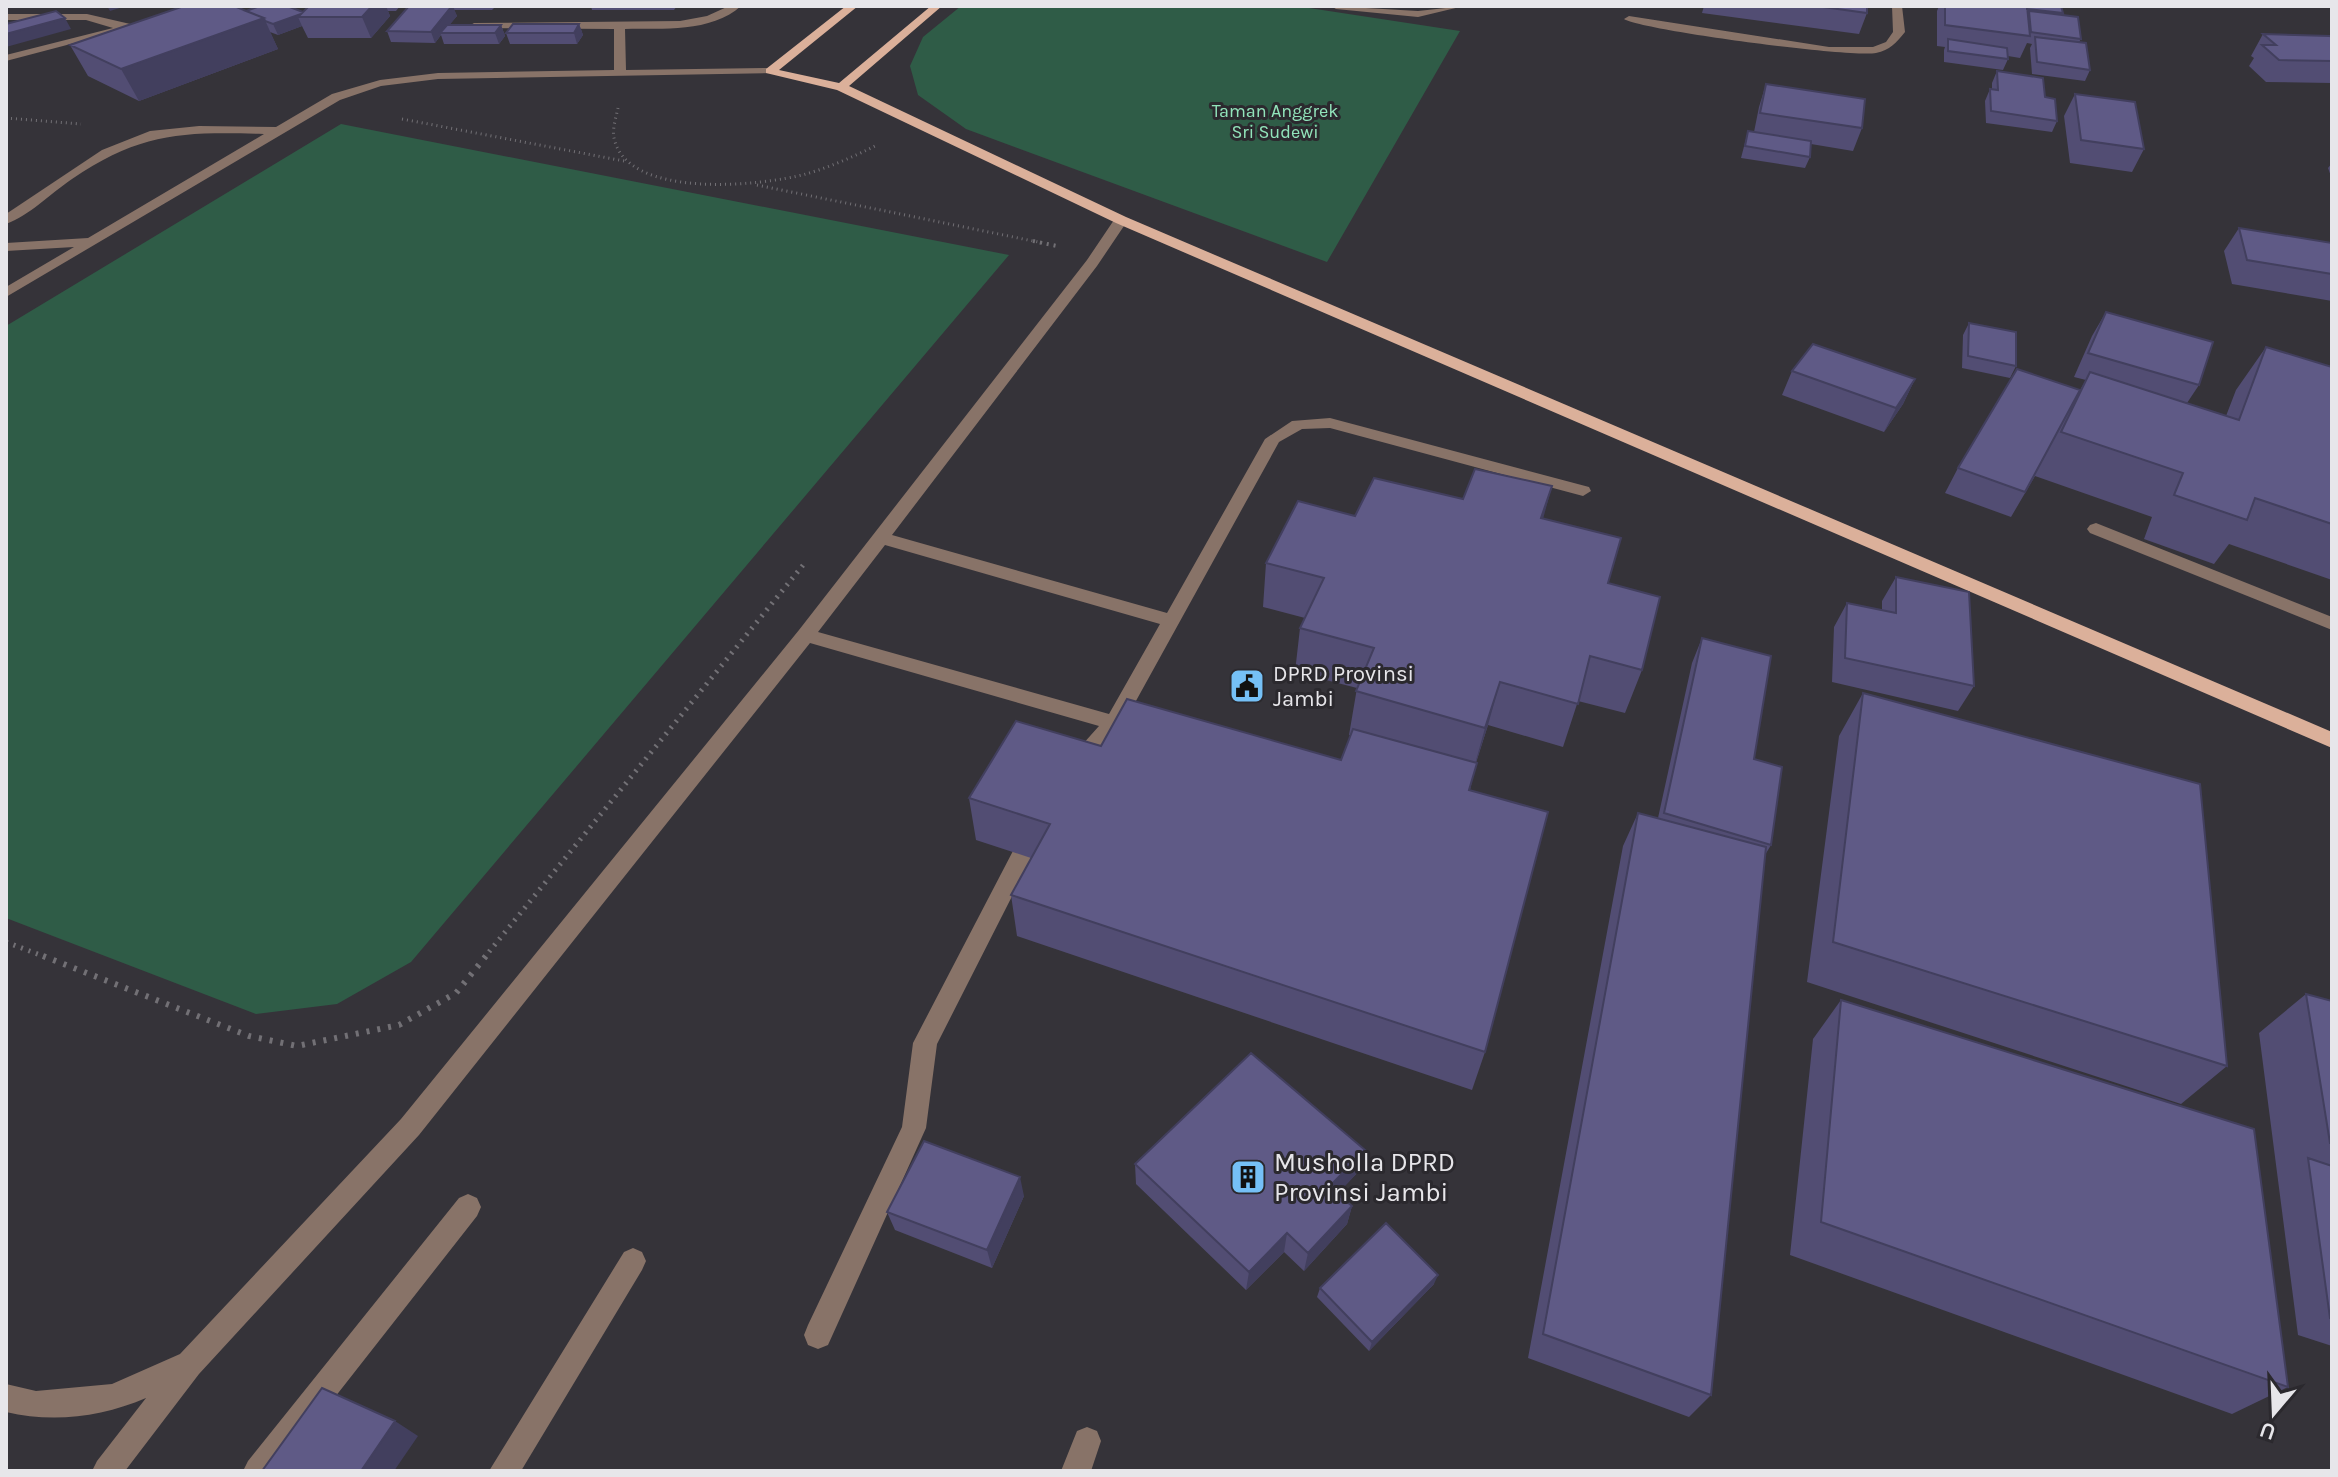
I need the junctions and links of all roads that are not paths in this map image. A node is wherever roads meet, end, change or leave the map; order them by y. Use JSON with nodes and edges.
{"nodes":[{"id":1,"x":736,"y":6,"type":"edge"},
{"id":2,"x":853,"y":6,"type":"edge"},
{"id":3,"x":937,"y":6,"type":"edge"},
{"id":4,"x":1336,"y":6,"type":"edge"},
{"id":5,"x":1459,"y":6,"type":"edge"},
{"id":6,"x":1897,"y":6,"type":"edge"},
{"id":7,"x":6,"y":17,"type":"edge"},
{"id":8,"x":1629,"y":19,"type":"dead end"},
{"id":9,"x":153,"y":22,"type":"edge"},
{"id":10,"x":468,"y":26,"type":"edge"},
{"id":11,"x":619,"y":26,"type":"junction"},
{"id":12,"x":124,"y":28,"type":"junction"},
{"id":13,"x":6,"y":58,"type":"edge"},
{"id":14,"x":770,"y":71,"type":"junction"},
{"id":15,"x":620,"y":74,"type":"junction"},
{"id":16,"x":841,"y":87,"type":"junction"},
{"id":17,"x":278,"y":131,"type":"junction"},
{"id":18,"x":6,"y":220,"type":"edge"},
{"id":19,"x":1121,"y":220,"type":"junction"},
{"id":20,"x":92,"y":241,"type":"junction"},
{"id":21,"x":6,"y":247,"type":"edge"},
{"id":22,"x":6,"y":293,"type":"edge"},
{"id":23,"x":1583,"y":491,"type":"dead end"},
{"id":24,"x":2096,"y":529,"type":"dead end"},
{"id":25,"x":882,"y":538,"type":"junction"},
{"id":26,"x":1170,"y":620,"type":"junction"},
{"id":27,"x":2332,"y":624,"type":"edge"},
{"id":28,"x":806,"y":635,"type":"junction"},
{"id":29,"x":1114,"y":723,"type":"junction"},
{"id":30,"x":2332,"y":740,"type":"edge"},
{"id":31,"x":1063,"y":777,"type":"edge"},
{"id":32,"x":1022,"y":855,"type":"edge"},
{"id":33,"x":468,"y":1207,"type":"dead end"},
{"id":34,"x":633,"y":1261,"type":"dead end"},
{"id":35,"x":818,"y":1335,"type":"dead end"},
{"id":36,"x":190,"y":1364,"type":"junction"},
{"id":37,"x":6,"y":1398,"type":"edge"},
{"id":38,"x":1087,"y":1441,"type":"dead end"},
{"id":39,"x":107,"y":1471,"type":"edge"},
{"id":40,"x":258,"y":1471,"type":"edge"},
{"id":41,"x":504,"y":1471,"type":"edge"},
{"id":42,"x":1076,"y":1471,"type":"edge"}],
"edges":[{"from":1,"to":11,"type":"street"},
{"from":2,"to":14,"type":"main road"},
{"from":3,"to":16,"type":"main road"},
{"from":4,"to":5,"type":"street"},
{"from":6,"to":8,"type":"street"},
{"from":7,"to":12,"type":"street"},
{"from":9,"to":12,"type":"street"},
{"from":10,"to":11,"type":"street"},
{"from":11,"to":15,"type":"street"},
{"from":12,"to":13,"type":"street"},
{"from":14,"to":15,"type":"street"},
{"from":14,"to":16,"type":"main road"},
{"from":15,"to":17,"type":"street"},
{"from":16,"to":19,"type":"main road"},
{"from":17,"to":18,"type":"street"},
{"from":17,"to":20,"type":"street"},
{"from":19,"to":25,"type":"street"},
{"from":19,"to":30,"type":"main road"},
{"from":20,"to":21,"type":"street"},
{"from":20,"to":22,"type":"street"},
{"from":23,"to":26,"type":"street"},
{"from":24,"to":27,"type":"street"},
{"from":25,"to":26,"type":"street"},
{"from":25,"to":28,"type":"street"},
{"from":26,"to":29,"type":"street"},
{"from":28,"to":29,"type":"street"},
{"from":28,"to":36,"type":"street"},
{"from":29,"to":31,"type":"street"},
{"from":32,"to":35,"type":"street"},
{"from":33,"to":40,"type":"street"},
{"from":34,"to":41,"type":"street"},
{"from":36,"to":37,"type":"street"},
{"from":36,"to":39,"type":"street"},
{"from":38,"to":42,"type":"street"}]}
